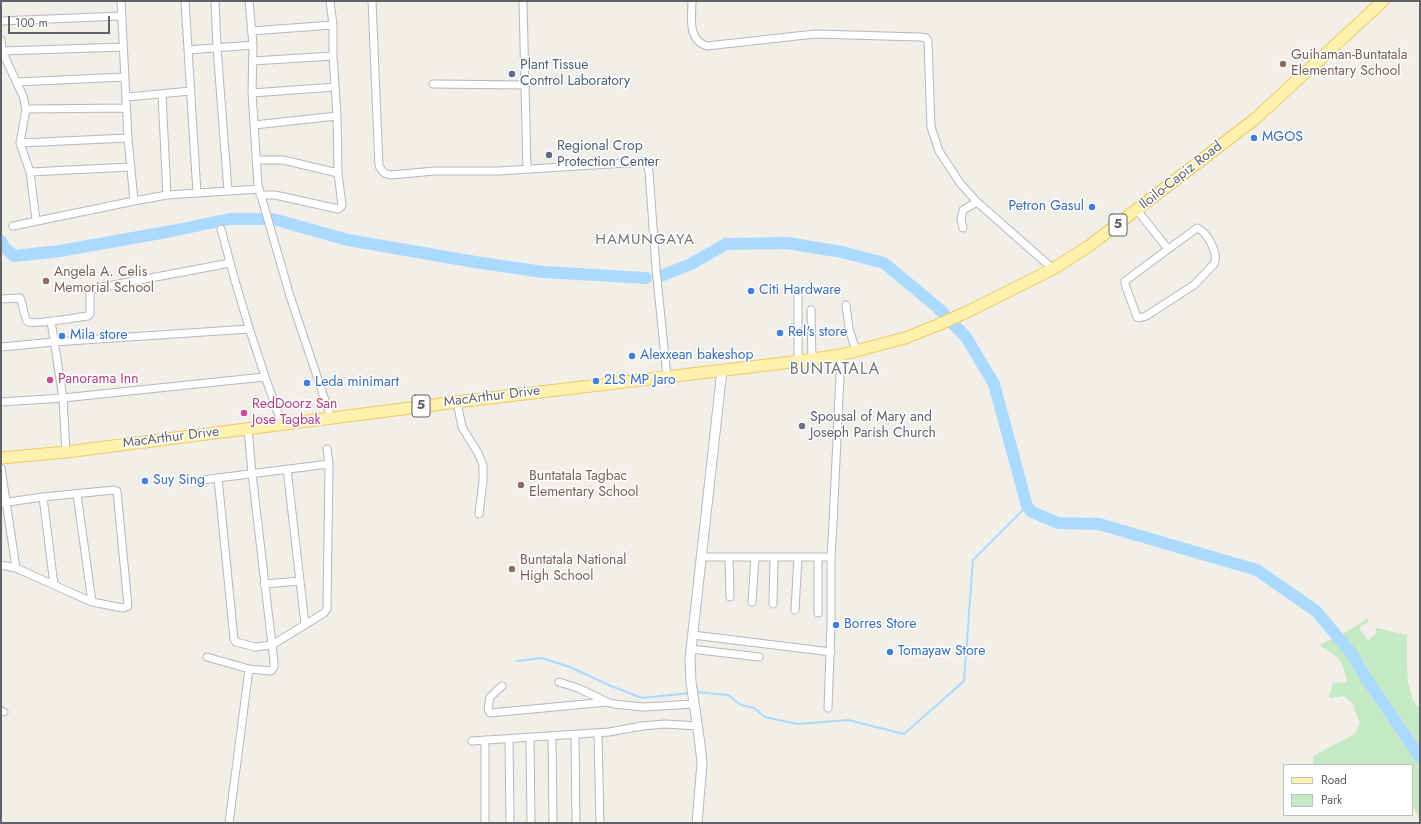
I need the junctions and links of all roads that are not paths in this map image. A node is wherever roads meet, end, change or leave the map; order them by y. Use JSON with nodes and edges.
{"nodes":[{"id":1,"x":121,"y":1,"type":"edge"},
{"id":2,"x":185,"y":1,"type":"edge"},
{"id":3,"x":215,"y":1,"type":"edge"},
{"id":4,"x":249,"y":1,"type":"edge"},
{"id":5,"x":330,"y":1,"type":"edge"},
{"id":6,"x":372,"y":1,"type":"edge"},
{"id":7,"x":523,"y":1,"type":"edge"},
{"id":8,"x":692,"y":1,"type":"edge"},
{"id":9,"x":1384,"y":1,"type":"edge"},
{"id":10,"x":122,"y":16,"type":"junction"},
{"id":11,"x":1,"y":21,"type":"edge"},
{"id":12,"x":333,"y":25,"type":"junction"},
{"id":13,"x":252,"y":31,"type":"junction"},
{"id":14,"x":1,"y":40,"type":"edge"},
{"id":15,"x":253,"y":44,"type":"junction"},
{"id":16,"x":123,"y":47,"type":"junction"},
{"id":17,"x":217,"y":48,"type":"junction"},
{"id":18,"x":188,"y":50,"type":"junction"},
{"id":19,"x":2,"y":51,"type":"junction"},
{"id":20,"x":333,"y":56,"type":"junction"},
{"id":21,"x":253,"y":62,"type":"junction"},
{"id":22,"x":125,"y":77,"type":"junction"},
{"id":23,"x":16,"y":82,"type":"junction"},
{"id":24,"x":433,"y":84,"type":"dead end"},
{"id":25,"x":525,"y":85,"type":"junction"},
{"id":26,"x":335,"y":87,"type":"junction"},
{"id":27,"x":191,"y":91,"type":"junction"},
{"id":28,"x":252,"y":93,"type":"junction"},
{"id":29,"x":162,"y":95,"type":"junction"},
{"id":30,"x":127,"y":97,"type":"junction"},
{"id":31,"x":126,"y":108,"type":"junction"},
{"id":32,"x":26,"y":109,"type":"junction"},
{"id":33,"x":337,"y":116,"type":"junction"},
{"id":34,"x":254,"y":125,"type":"junction"},
{"id":35,"x":128,"y":138,"type":"junction"},
{"id":36,"x":20,"y":143,"type":"junction"},
{"id":37,"x":256,"y":160,"type":"junction"},
{"id":38,"x":131,"y":167,"type":"junction"},
{"id":39,"x":527,"y":169,"type":"junction"},
{"id":40,"x":30,"y":172,"type":"junction"},
{"id":41,"x":338,"y":173,"type":"junction"},
{"id":42,"x":228,"y":191,"type":"junction"},
{"id":43,"x":260,"y":192,"type":"junction"},
{"id":44,"x":197,"y":193,"type":"junction"},
{"id":45,"x":167,"y":195,"type":"junction"},
{"id":46,"x":134,"y":201,"type":"junction"},
{"id":47,"x":977,"y":202,"type":"junction"},
{"id":48,"x":1137,"y":210,"type":"junction"},
{"id":49,"x":36,"y":220,"type":"junction"},
{"id":50,"x":13,"y":226,"type":"dead end"},
{"id":51,"x":963,"y":228,"type":"dead end"},
{"id":52,"x":222,"y":229,"type":"dead end"},
{"id":53,"x":1168,"y":249,"type":"junction"},
{"id":54,"x":230,"y":263,"type":"junction"},
{"id":55,"x":1053,"y":269,"type":"junction"},
{"id":56,"x":798,"y":293,"type":"dead end"},
{"id":57,"x":1,"y":299,"type":"edge"},
{"id":58,"x":846,"y":305,"type":"dead end"},
{"id":59,"x":811,"y":310,"type":"dead end"},
{"id":60,"x":51,"y":321,"type":"junction"},
{"id":61,"x":249,"y":329,"type":"junction"},
{"id":62,"x":54,"y":342,"type":"junction"},
{"id":63,"x":1,"y":347,"type":"edge"},
{"id":64,"x":856,"y":350,"type":"junction"},
{"id":65,"x":841,"y":355,"type":"junction"},
{"id":66,"x":812,"y":360,"type":"junction"},
{"id":67,"x":798,"y":361,"type":"junction"},
{"id":68,"x":722,"y":370,"type":"junction"},
{"id":69,"x":264,"y":377,"type":"junction"},
{"id":70,"x":666,"y":377,"type":"junction"},
{"id":71,"x":63,"y":398,"type":"junction"},
{"id":72,"x":1,"y":402,"type":"edge"},
{"id":73,"x":458,"y":402,"type":"junction"},
{"id":74,"x":331,"y":418,"type":"junction"},
{"id":75,"x":282,"y":424,"type":"junction"},
{"id":76,"x":248,"y":429,"type":"junction"},
{"id":77,"x":327,"y":449,"type":"dead end"},
{"id":78,"x":66,"y":452,"type":"junction"},
{"id":79,"x":1,"y":458,"type":"edge"},
{"id":80,"x":328,"y":464,"type":"junction"},
{"id":81,"x":1,"y":468,"type":"edge"},
{"id":82,"x":287,"y":469,"type":"junction"},
{"id":83,"x":252,"y":473,"type":"junction"},
{"id":84,"x":218,"y":478,"type":"junction"},
{"id":85,"x":202,"y":480,"type":"dead end"},
{"id":86,"x":77,"y":494,"type":"junction"},
{"id":87,"x":43,"y":497,"type":"junction"},
{"id":88,"x":4,"y":503,"type":"edge"},
{"id":89,"x":479,"y":514,"type":"dead end"},
{"id":90,"x":701,"y":557,"type":"junction"},
{"id":91,"x":729,"y":557,"type":"junction"},
{"id":92,"x":755,"y":557,"type":"junction"},
{"id":93,"x":774,"y":557,"type":"junction"},
{"id":94,"x":798,"y":557,"type":"junction"},
{"id":95,"x":818,"y":557,"type":"junction"},
{"id":96,"x":831,"y":557,"type":"junction"},
{"id":97,"x":1,"y":565,"type":"edge"},
{"id":98,"x":16,"y":568,"type":"junction"},
{"id":99,"x":300,"y":581,"type":"junction"},
{"id":100,"x":264,"y":584,"type":"junction"},
{"id":101,"x":54,"y":585,"type":"junction"},
{"id":102,"x":730,"y":597,"type":"dead end"},
{"id":103,"x":92,"y":602,"type":"junction"},
{"id":104,"x":752,"y":602,"type":"dead end"},
{"id":105,"x":773,"y":604,"type":"dead end"},
{"id":106,"x":795,"y":610,"type":"dead end"},
{"id":107,"x":818,"y":613,"type":"dead end"},
{"id":108,"x":305,"y":624,"type":"junction"},
{"id":109,"x":693,"y":635,"type":"junction"},
{"id":110,"x":272,"y":645,"type":"junction"},
{"id":111,"x":691,"y":649,"type":"junction"},
{"id":112,"x":831,"y":652,"type":"junction"},
{"id":113,"x":207,"y":657,"type":"dead end"},
{"id":114,"x":759,"y":657,"type":"dead end"},
{"id":115,"x":249,"y":669,"type":"junction"},
{"id":116,"x":559,"y":682,"type":"dead end"},
{"id":117,"x":502,"y":686,"type":"dead end"},
{"id":118,"x":694,"y":701,"type":"junction"},
{"id":119,"x":606,"y":702,"type":"junction"},
{"id":120,"x":828,"y":708,"type":"dead end"},
{"id":121,"x":698,"y":726,"type":"junction"},
{"id":122,"x":598,"y":733,"type":"junction"},
{"id":123,"x":575,"y":734,"type":"junction"},
{"id":124,"x":552,"y":736,"type":"junction"},
{"id":125,"x":530,"y":738,"type":"junction"},
{"id":126,"x":509,"y":739,"type":"junction"},
{"id":127,"x":485,"y":740,"type":"junction"},
{"id":128,"x":472,"y":741,"type":"dead end"},
{"id":129,"x":229,"y":823,"type":"edge"},
{"id":130,"x":485,"y":823,"type":"edge"},
{"id":131,"x":510,"y":823,"type":"edge"},
{"id":132,"x":531,"y":823,"type":"edge"},
{"id":133,"x":553,"y":823,"type":"edge"},
{"id":134,"x":576,"y":823,"type":"edge"},
{"id":135,"x":600,"y":823,"type":"edge"},
{"id":136,"x":697,"y":823,"type":"edge"}],
"edges":[{"from":1,"to":10,"type":"street"},
{"from":2,"to":18,"type":"street"},
{"from":3,"to":17,"type":"street"},
{"from":4,"to":13,"type":"street"},
{"from":5,"to":12,"type":"street"},
{"from":6,"to":39,"type":"street"},
{"from":7,"to":25,"type":"street"},
{"from":8,"to":47,"type":"street"},
{"from":9,"to":48,"type":"main road","name":"Iloilo-Capiz Road","number":"5"},
{"from":10,"to":11,"type":"street"},
{"from":10,"to":16,"type":"street"},
{"from":12,"to":13,"type":"street"},
{"from":12,"to":20,"type":"street"},
{"from":13,"to":15,"type":"street"},
{"from":14,"to":19,"type":"street"},
{"from":15,"to":17,"type":"street"},
{"from":15,"to":21,"type":"street"},
{"from":16,"to":19,"type":"street"},
{"from":16,"to":22,"type":"street"},
{"from":17,"to":18,"type":"street"},
{"from":17,"to":42,"type":"street"},
{"from":18,"to":27,"type":"street"},
{"from":19,"to":23,"type":"street"},
{"from":20,"to":21,"type":"street"},
{"from":20,"to":26,"type":"street"},
{"from":21,"to":28,"type":"street"},
{"from":22,"to":23,"type":"street"},
{"from":22,"to":30,"type":"street"},
{"from":23,"to":32,"type":"street"},
{"from":24,"to":25,"type":"street"},
{"from":25,"to":39,"type":"street"},
{"from":26,"to":28,"type":"street"},
{"from":26,"to":33,"type":"street"},
{"from":27,"to":29,"type":"street"},
{"from":27,"to":44,"type":"street"},
{"from":28,"to":34,"type":"street"},
{"from":29,"to":30,"type":"street"},
{"from":29,"to":45,"type":"street"},
{"from":30,"to":31,"type":"street"},
{"from":31,"to":32,"type":"street"},
{"from":31,"to":35,"type":"street"},
{"from":32,"to":36,"type":"street"},
{"from":33,"to":34,"type":"street"},
{"from":33,"to":41,"type":"street"},
{"from":34,"to":37,"type":"street"},
{"from":35,"to":36,"type":"street"},
{"from":35,"to":38,"type":"street"},
{"from":36,"to":40,"type":"street"},
{"from":37,"to":41,"type":"street"},
{"from":37,"to":43,"type":"street"},
{"from":38,"to":40,"type":"street"},
{"from":38,"to":46,"type":"street"},
{"from":39,"to":70,"type":"street"},
{"from":40,"to":49,"type":"street"},
{"from":41,"to":43,"type":"street"},
{"from":42,"to":43,"type":"street"},
{"from":42,"to":44,"type":"street"},
{"from":43,"to":74,"type":"street"},
{"from":44,"to":45,"type":"street"},
{"from":45,"to":46,"type":"street"},
{"from":46,"to":49,"type":"street"},
{"from":47,"to":51,"type":"street"},
{"from":47,"to":55,"type":"street"},
{"from":48,"to":53,"type":"street"},
{"from":48,"to":55,"type":"main road","name":"Iloilo-Capiz Road","number":"5"},
{"from":49,"to":50,"type":"street"},
{"from":52,"to":54,"type":"street"},
{"from":53,"to":53,"type":"street"},
{"from":54,"to":60,"type":"street"},
{"from":54,"to":61,"type":"street"},
{"from":55,"to":64,"type":"main road","name":"Iloilo-Capiz Road","number":"5"},
{"from":56,"to":67,"type":"street"},
{"from":57,"to":60,"type":"street"},
{"from":58,"to":64,"type":"street"},
{"from":59,"to":66,"type":"street"},
{"from":60,"to":62,"type":"street"},
{"from":61,"to":62,"type":"street"},
{"from":61,"to":69,"type":"street"},
{"from":62,"to":63,"type":"street"},
{"from":62,"to":71,"type":"street"},
{"from":64,"to":65,"type":"main road","name":"Iloilo-Capiz Road","number":"5"},
{"from":65,"to":66,"type":"main road","name":"MacArthur Drive","number":"5"},
{"from":65,"to":96,"type":"street"},
{"from":66,"to":67,"type":"main road","name":"MacArthur Drive","number":"5"},
{"from":67,"to":68,"type":"main road","name":"MacArthur Drive","number":"5"},
{"from":68,"to":70,"type":"main road","name":"MacArthur Drive","number":"5"},
{"from":68,"to":90,"type":"street"},
{"from":69,"to":71,"type":"street"},
{"from":69,"to":75,"type":"street"},
{"from":70,"to":73,"type":"main road","name":"MacArthur Drive","number":"5"},
{"from":71,"to":72,"type":"street"},
{"from":71,"to":78,"type":"street"},
{"from":73,"to":74,"type":"main road","name":"MacArthur Drive","number":"5"},
{"from":73,"to":89,"type":"street"},
{"from":74,"to":75,"type":"main road","name":"MacArthur Drive","number":"5"},
{"from":75,"to":76,"type":"main road","name":"MacArthur Drive","number":"5"},
{"from":76,"to":78,"type":"main road","name":"MacArthur Drive","number":"5"},
{"from":76,"to":83,"type":"street"},
{"from":77,"to":80,"type":"street"},
{"from":78,"to":79,"type":"main road","name":"MacArthur Drive","number":"5"},
{"from":80,"to":82,"type":"street"},
{"from":80,"to":108,"type":"street"},
{"from":81,"to":88,"type":"street"},
{"from":82,"to":83,"type":"street"},
{"from":82,"to":99,"type":"street"},
{"from":83,"to":84,"type":"street"},
{"from":83,"to":100,"type":"street"},
{"from":84,"to":85,"type":"street"},
{"from":84,"to":110,"type":"street"},
{"from":86,"to":87,"type":"street"},
{"from":86,"to":103,"type":"street"},
{"from":86,"to":103,"type":"street"},
{"from":87,"to":88,"type":"street"},
{"from":87,"to":101,"type":"street"},
{"from":88,"to":98,"type":"street"},
{"from":90,"to":91,"type":"street"},
{"from":90,"to":109,"type":"street"},
{"from":91,"to":92,"type":"street"},
{"from":91,"to":102,"type":"street"},
{"from":92,"to":93,"type":"street"},
{"from":92,"to":104,"type":"street"},
{"from":93,"to":94,"type":"street"},
{"from":93,"to":105,"type":"street"},
{"from":94,"to":95,"type":"street"},
{"from":94,"to":106,"type":"street"},
{"from":95,"to":96,"type":"street"},
{"from":95,"to":107,"type":"street"},
{"from":96,"to":112,"type":"street"},
{"from":97,"to":98,"type":"street"},
{"from":98,"to":101,"type":"street"},
{"from":99,"to":100,"type":"street"},
{"from":99,"to":108,"type":"street"},
{"from":100,"to":110,"type":"street"},
{"from":101,"to":103,"type":"street"},
{"from":108,"to":110,"type":"street"},
{"from":109,"to":111,"type":"street"},
{"from":109,"to":112,"type":"street"},
{"from":110,"to":115,"type":"street"},
{"from":111,"to":114,"type":"street"},
{"from":111,"to":118,"type":"street"},
{"from":112,"to":120,"type":"street"},
{"from":113,"to":115,"type":"street"},
{"from":115,"to":129,"type":"street"},
{"from":116,"to":119,"type":"street"},
{"from":117,"to":119,"type":"street"},
{"from":118,"to":119,"type":"street"},
{"from":118,"to":121,"type":"street"},
{"from":121,"to":122,"type":"street"},
{"from":121,"to":136,"type":"street"},
{"from":122,"to":123,"type":"street"},
{"from":122,"to":135,"type":"street"},
{"from":123,"to":124,"type":"street"},
{"from":123,"to":134,"type":"street"},
{"from":124,"to":125,"type":"street"},
{"from":124,"to":133,"type":"street"},
{"from":125,"to":126,"type":"street"},
{"from":125,"to":132,"type":"street"},
{"from":126,"to":127,"type":"street"},
{"from":126,"to":131,"type":"street"},
{"from":127,"to":128,"type":"street"},
{"from":127,"to":130,"type":"street"}]}
